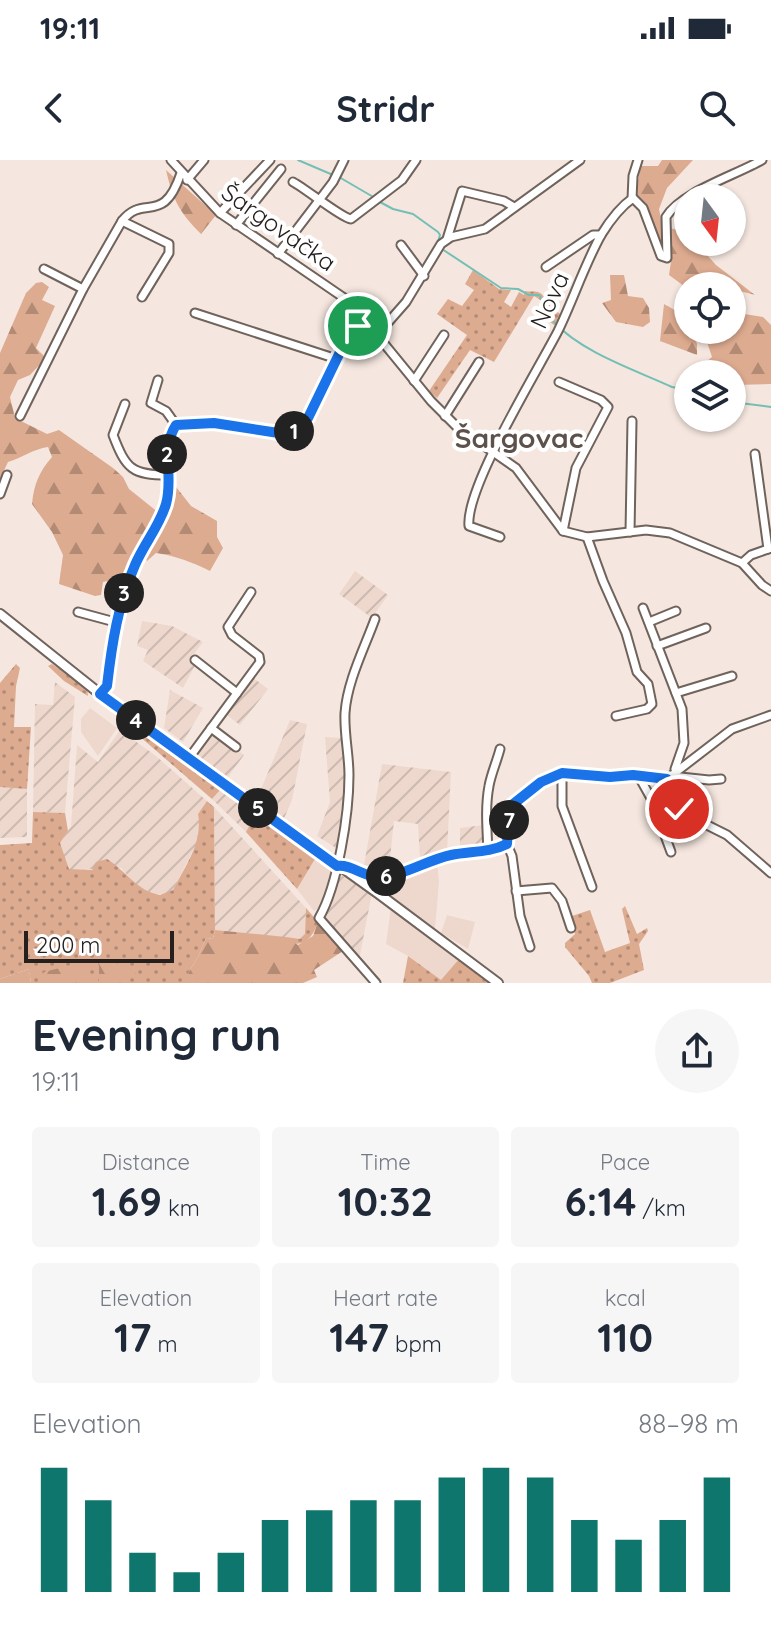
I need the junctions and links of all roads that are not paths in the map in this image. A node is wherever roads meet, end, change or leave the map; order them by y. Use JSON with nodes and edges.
{"nodes":[{"id":1,"x":171,"y":160,"type":"edge"},
{"id":2,"x":204,"y":160,"type":"edge"},
{"id":3,"x":270,"y":160,"type":"edge"},
{"id":4,"x":344,"y":160,"type":"edge"},
{"id":5,"x":416,"y":160,"type":"edge"},
{"id":6,"x":580,"y":160,"type":"edge"},
{"id":7,"x":638,"y":160,"type":"edge"},
{"id":8,"x":762,"y":160,"type":"edge"},
{"id":9,"x":281,"y":169,"type":"dead end"},
{"id":10,"x":184,"y":176,"type":"junction"},
{"id":11,"x":293,"y":182,"type":"dead end"},
{"id":12,"x":321,"y":199,"type":"junction"},
{"id":13,"x":632,"y":199,"type":"junction"},
{"id":14,"x":514,"y":207,"type":"junction"},
{"id":15,"x":220,"y":213,"type":"junction"},
{"id":16,"x":122,"y":221,"type":"junction"},
{"id":17,"x":236,"y":225,"type":"junction"},
{"id":18,"x":601,"y":235,"type":"junction"},
{"id":19,"x":401,"y":245,"type":"dead end"},
{"id":20,"x":442,"y":245,"type":"junction"},
{"id":21,"x":278,"y":254,"type":"junction"},
{"id":22,"x":546,"y":267,"type":"dead end"},
{"id":23,"x":44,"y":269,"type":"dead end"},
{"id":24,"x":424,"y":276,"type":"junction"},
{"id":25,"x":83,"y":289,"type":"junction"},
{"id":26,"x":142,"y":297,"type":"dead end"},
{"id":27,"x":195,"y":313,"type":"dead end"},
{"id":28,"x":371,"y":327,"type":"junction"},
{"id":29,"x":377,"y":335,"type":"junction"},
{"id":30,"x":444,"y":335,"type":"dead end"},
{"id":31,"x":337,"y":359,"type":"junction"},
{"id":32,"x":479,"y":362,"type":"dead end"},
{"id":33,"x":158,"y":380,"type":"dead end"},
{"id":34,"x":414,"y":381,"type":"junction"},
{"id":35,"x":559,"y":382,"type":"dead end"},
{"id":36,"x":125,"y":404,"type":"dead end"},
{"id":37,"x":20,"y":416,"type":"dead end"},
{"id":38,"x":445,"y":416,"type":"junction"},
{"id":39,"x":632,"y":421,"type":"dead end"},
{"id":40,"x":176,"y":425,"type":"junction"},
{"id":41,"x":494,"y":452,"type":"junction"},
{"id":42,"x":755,"y":454,"type":"dead end"},
{"id":43,"x":7,"y":475,"type":"dead end"},
{"id":44,"x":168,"y":475,"type":"junction"},
{"id":45,"x":0,"y":494,"type":"edge"},
{"id":46,"x":563,"y":531,"type":"junction"},
{"id":47,"x":630,"y":532,"type":"junction"},
{"id":48,"x":500,"y":537,"type":"dead end"},
{"id":49,"x":587,"y":537,"type":"junction"},
{"id":50,"x":770,"y":548,"type":"edge"},
{"id":51,"x":742,"y":563,"type":"junction"},
{"id":52,"x":771,"y":591,"type":"edge"},
{"id":53,"x":251,"y":592,"type":"dead end"},
{"id":54,"x":643,"y":608,"type":"dead end"},
{"id":55,"x":676,"y":611,"type":"dead end"},
{"id":56,"x":78,"y":612,"type":"dead end"},
{"id":57,"x":0,"y":614,"type":"edge"},
{"id":58,"x":375,"y":619,"type":"dead end"},
{"id":59,"x":115,"y":622,"type":"junction"},
{"id":60,"x":649,"y":622,"type":"junction"},
{"id":61,"x":706,"y":628,"type":"dead end"},
{"id":62,"x":657,"y":646,"type":"junction"},
{"id":63,"x":195,"y":660,"type":"dead end"},
{"id":64,"x":732,"y":676,"type":"dead end"},
{"id":65,"x":237,"y":693,"type":"junction"},
{"id":66,"x":676,"y":693,"type":"junction"},
{"id":67,"x":100,"y":694,"type":"junction"},
{"id":68,"x":771,"y":715,"type":"edge"},
{"id":69,"x":616,"y":716,"type":"dead end"},
{"id":70,"x":211,"y":728,"type":"junction"},
{"id":71,"x":236,"y":747,"type":"dead end"},
{"id":72,"x":500,"y":749,"type":"dead end"},
{"id":73,"x":189,"y":758,"type":"junction"},
{"id":74,"x":562,"y":773,"type":"junction"},
{"id":75,"x":638,"y":775,"type":"junction"},
{"id":76,"x":671,"y":775,"type":"junction"},
{"id":77,"x":721,"y":779,"type":"dead end"},
{"id":78,"x":507,"y":844,"type":"junction"},
{"id":79,"x":488,"y":851,"type":"junction"},
{"id":80,"x":671,"y":852,"type":"dead end"},
{"id":81,"x":337,"y":866,"type":"junction"},
{"id":82,"x":771,"y":873,"type":"edge"},
{"id":83,"x":592,"y":887,"type":"dead end"},
{"id":84,"x":516,"y":891,"type":"junction"},
{"id":85,"x":571,"y":928,"type":"dead end"},
{"id":86,"x":530,"y":947,"type":"dead end"},
{"id":87,"x":376,"y":983,"type":"edge"},
{"id":88,"x":498,"y":983,"type":"edge"}],
"edges":[{"from":1,"to":10,"type":"street","name":"Šargovačka"},
{"from":2,"to":10,"type":"street"},
{"from":3,"to":15,"type":"street"},
{"from":4,"to":12,"type":"street"},
{"from":5,"to":12,"type":"street"},
{"from":6,"to":14,"type":"street"},
{"from":7,"to":13,"type":"street"},
{"from":8,"to":13,"type":"street"},
{"from":9,"to":17,"type":"street"},
{"from":10,"to":15,"type":"street","name":"Šargovačka"},
{"from":10,"to":16,"type":"street"},
{"from":11,"to":12,"type":"street"},
{"from":12,"to":21,"type":"street"},
{"from":13,"to":18,"type":"street","name":"Nova"},
{"from":14,"to":20,"type":"street"},
{"from":14,"to":20,"type":"street"},
{"from":15,"to":17,"type":"street","name":"Šargovačka"},
{"from":16,"to":25,"type":"street"},
{"from":16,"to":26,"type":"street"},
{"from":17,"to":21,"type":"street","name":"Šargovačka"},
{"from":18,"to":22,"type":"street"},
{"from":18,"to":41,"type":"street","name":"Nova"},
{"from":19,"to":24,"type":"street"},
{"from":20,"to":24,"type":"street"},
{"from":21,"to":28,"type":"street","name":"Šargovačka"},
{"from":23,"to":25,"type":"street"},
{"from":24,"to":29,"type":"street"},
{"from":25,"to":37,"type":"street"},
{"from":27,"to":31,"type":"street"},
{"from":28,"to":29,"type":"street","name":"Šargovačka"},
{"from":28,"to":31,"type":"street"},
{"from":29,"to":34,"type":"street","name":"Šargovačka"},
{"from":30,"to":34,"type":"street"},
{"from":31,"to":40,"type":"street"},
{"from":32,"to":38,"type":"street"},
{"from":33,"to":40,"type":"street"},
{"from":34,"to":38,"type":"street","name":"Šargovačka"},
{"from":35,"to":46,"type":"street"},
{"from":36,"to":44,"type":"street"},
{"from":38,"to":41,"type":"street","name":"Šargovačka"},
{"from":39,"to":47,"type":"street"},
{"from":40,"to":44,"type":"street"},
{"from":41,"to":46,"type":"street","name":"Šargovačka"},
{"from":41,"to":48,"type":"street","name":"Nova"},
{"from":42,"to":50,"type":"street"},
{"from":43,"to":45,"type":"street"},
{"from":44,"to":59,"type":"street"},
{"from":46,"to":49,"type":"street"},
{"from":47,"to":49,"type":"street"},
{"from":47,"to":51,"type":"street"},
{"from":49,"to":69,"type":"street"},
{"from":50,"to":51,"type":"street"},
{"from":51,"to":52,"type":"street"},
{"from":53,"to":65,"type":"street"},
{"from":54,"to":60,"type":"street"},
{"from":55,"to":60,"type":"street"},
{"from":56,"to":59,"type":"street"},
{"from":57,"to":67,"type":"main road"},
{"from":58,"to":81,"type":"street"},
{"from":59,"to":67,"type":"street"},
{"from":60,"to":62,"type":"street"},
{"from":61,"to":62,"type":"street"},
{"from":62,"to":66,"type":"street"},
{"from":63,"to":65,"type":"street"},
{"from":64,"to":66,"type":"street"},
{"from":65,"to":70,"type":"street"},
{"from":66,"to":76,"type":"street"},
{"from":67,"to":73,"type":"main road"},
{"from":68,"to":76,"type":"street"},
{"from":70,"to":71,"type":"street"},
{"from":70,"to":73,"type":"street"},
{"from":72,"to":79,"type":"street"},
{"from":73,"to":81,"type":"main road"},
{"from":74,"to":75,"type":"street"},
{"from":74,"to":78,"type":"street"},
{"from":74,"to":83,"type":"street"},
{"from":75,"to":76,"type":"street"},
{"from":75,"to":80,"type":"street"},
{"from":76,"to":77,"type":"street"},
{"from":76,"to":82,"type":"street"},
{"from":78,"to":79,"type":"street"},
{"from":78,"to":84,"type":"street"},
{"from":79,"to":81,"type":"street"},
{"from":81,"to":87,"type":"street"},
{"from":81,"to":88,"type":"main road"},
{"from":84,"to":85,"type":"street"},
{"from":84,"to":86,"type":"street"}]}
